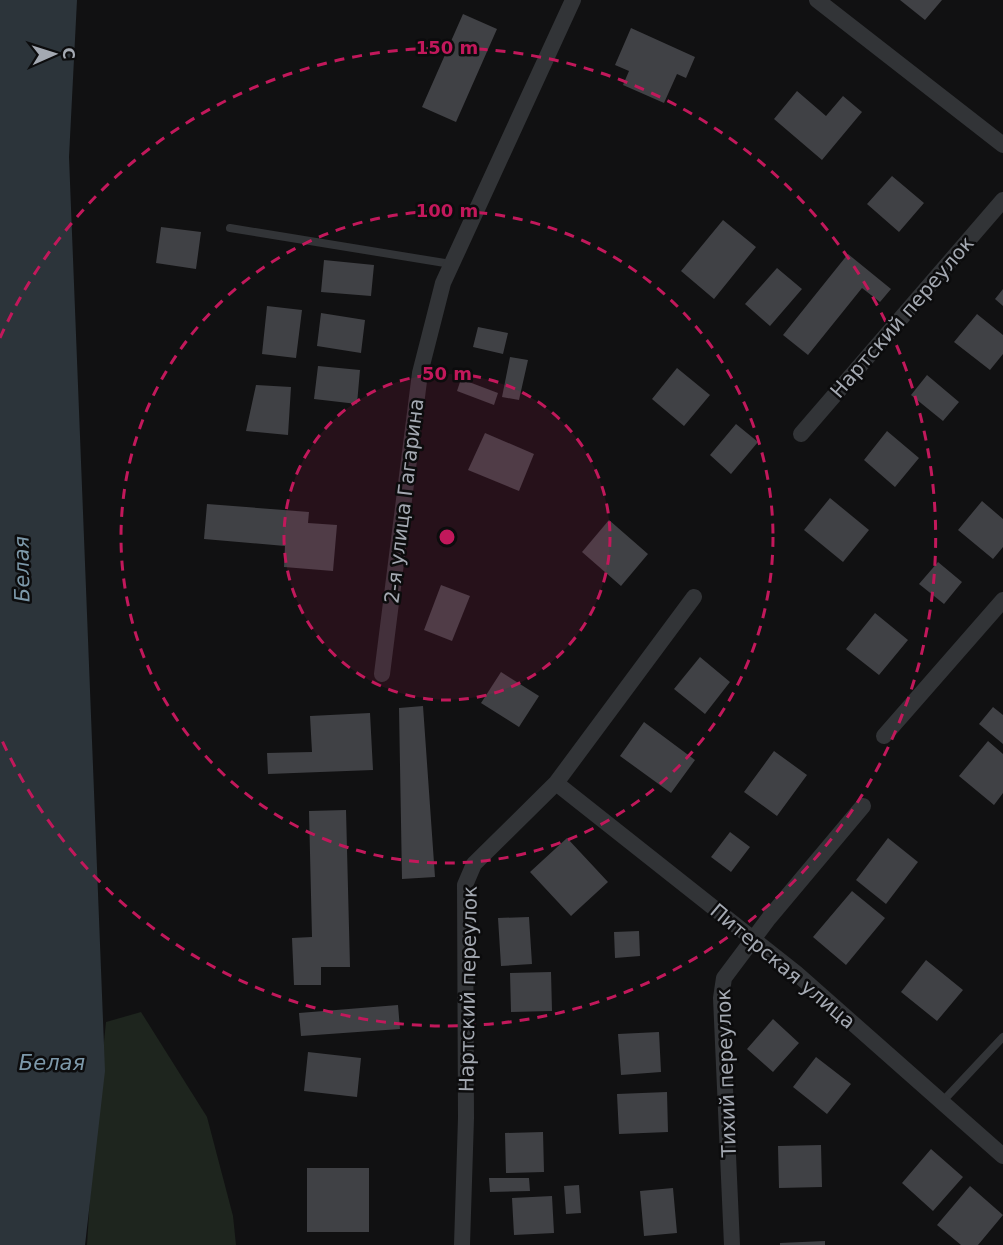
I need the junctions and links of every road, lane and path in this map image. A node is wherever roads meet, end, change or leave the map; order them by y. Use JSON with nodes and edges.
{"nodes":[{"id":1,"x":573,"y":0,"type":"edge"},
{"id":2,"x":817,"y":0,"type":"edge"},
{"id":3,"x":1003,"y":145,"type":"edge"},
{"id":4,"x":1003,"y":200,"type":"edge"},
{"id":5,"x":230,"y":228,"type":"dead end"},
{"id":6,"x":451,"y":264,"type":"junction"},
{"id":7,"x":801,"y":434,"type":"dead end"},
{"id":8,"x":694,"y":597,"type":"dead end"},
{"id":9,"x":1003,"y":600,"type":"edge"},
{"id":10,"x":382,"y":674,"type":"dead end"},
{"id":11,"x":884,"y":736,"type":"dead end"},
{"id":12,"x":556,"y":783,"type":"junction"},
{"id":13,"x":863,"y":806,"type":"dead end"},
{"id":14,"x":754,"y":939,"type":"junction"},
{"id":15,"x":1003,"y":1037,"type":"edge"},
{"id":16,"x":942,"y":1102,"type":"junction"},
{"id":17,"x":1003,"y":1156,"type":"edge"},
{"id":18,"x":462,"y":1245,"type":"edge"},
{"id":19,"x":732,"y":1245,"type":"edge"}],
"edges":[{"from":1,"to":6,"type":"street","name":"2-я улица Гагарина"},
{"from":2,"to":3,"type":"street"},
{"from":4,"to":7,"type":"street","name":"Нартский переулок"},
{"from":5,"to":6,"type":"lane"},
{"from":6,"to":10,"type":"street","name":"2-я улица Гагарина"},
{"from":8,"to":12,"type":"street","name":"Нартский переулок"},
{"from":9,"to":11,"type":"street"},
{"from":12,"to":14,"type":"street","name":"Питерская улица"},
{"from":12,"to":18,"type":"street","name":"Нартский переулок"},
{"from":13,"to":14,"type":"street","name":"Тихий переулок"},
{"from":14,"to":16,"type":"street","name":"Питерская улица"},
{"from":14,"to":19,"type":"street","name":"Тихий переулок"},
{"from":15,"to":16,"type":"lane"},
{"from":16,"to":17,"type":"street","name":"Питерская улица"}]}
